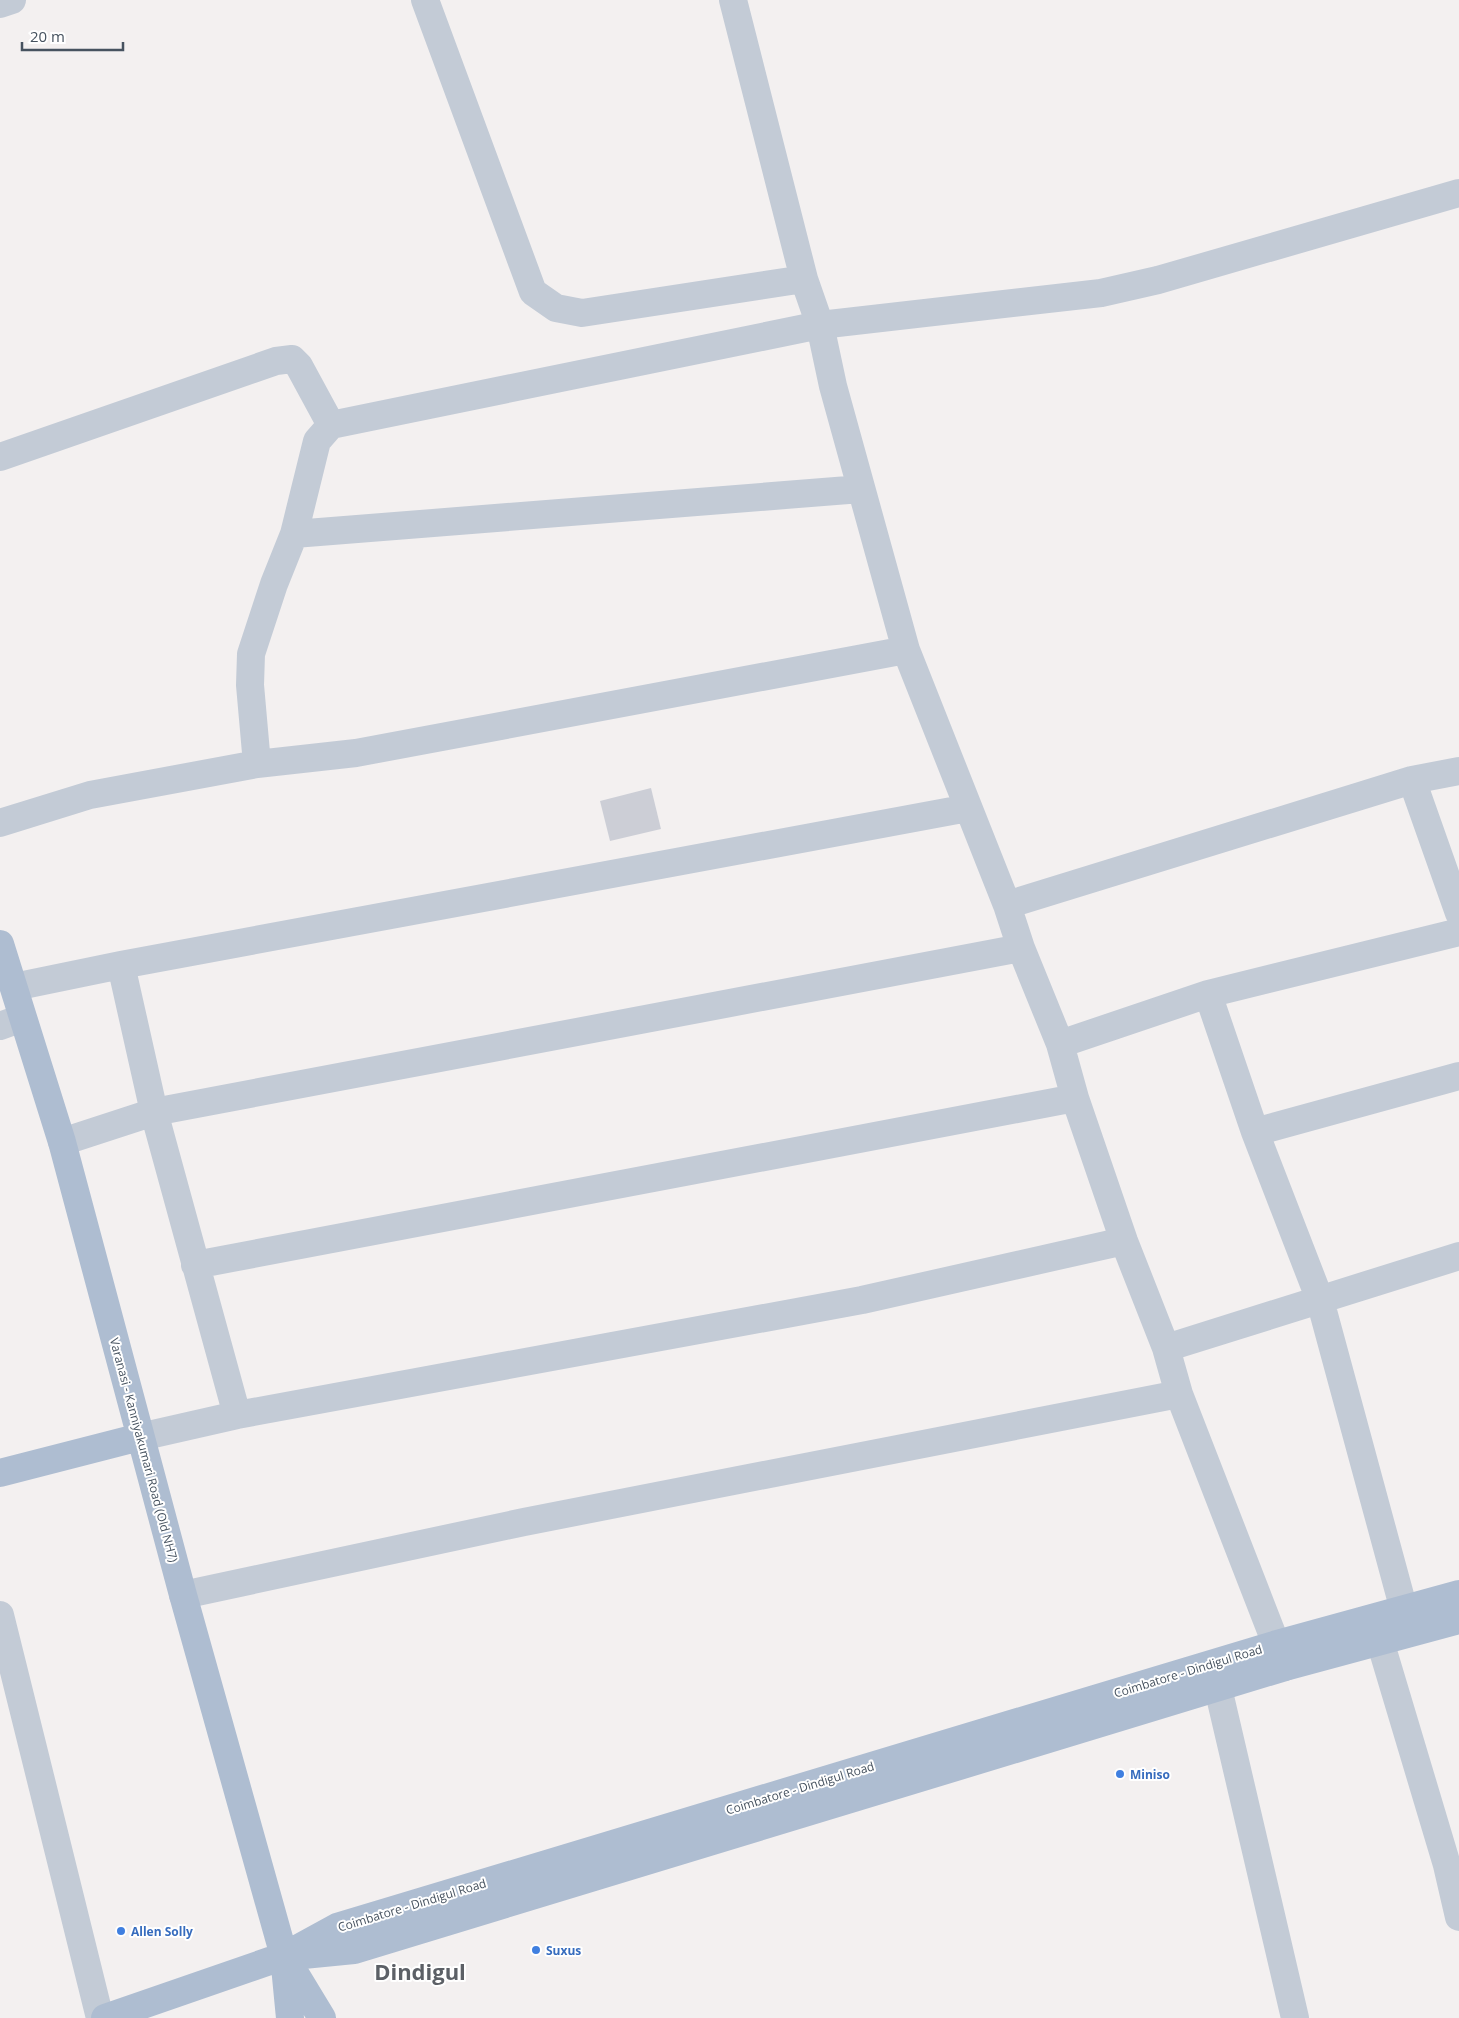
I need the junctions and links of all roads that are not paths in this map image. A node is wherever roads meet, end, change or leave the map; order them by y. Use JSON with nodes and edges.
{"nodes":[{"id":1,"x":12,"y":0,"type":"edge"},
{"id":2,"x":425,"y":0,"type":"edge"},
{"id":3,"x":733,"y":0,"type":"edge"},
{"id":4,"x":0,"y":4,"type":"edge"},
{"id":5,"x":1459,"y":193,"type":"edge"},
{"id":6,"x":804,"y":279,"type":"junction"},
{"id":7,"x":820,"y":326,"type":"junction"},
{"id":8,"x":331,"y":425,"type":"junction"},
{"id":9,"x":0,"y":457,"type":"edge"},
{"id":10,"x":862,"y":489,"type":"junction"},
{"id":11,"x":294,"y":534,"type":"junction"},
{"id":12,"x":906,"y":650,"type":"junction"},
{"id":13,"x":257,"y":764,"type":"junction"},
{"id":14,"x":1459,"y":771,"type":"edge"},
{"id":15,"x":1412,"y":780,"type":"junction"},
{"id":16,"x":968,"y":808,"type":"junction"},
{"id":17,"x":0,"y":823,"type":"edge"},
{"id":18,"x":1007,"y":905,"type":"junction"},
{"id":19,"x":1459,"y":913,"type":"edge"},
{"id":20,"x":1459,"y":932,"type":"edge"},
{"id":21,"x":0,"y":944,"type":"edge"},
{"id":22,"x":1020,"y":948,"type":"junction"},
{"id":23,"x":121,"y":965,"type":"junction"},
{"id":24,"x":14,"y":987,"type":"junction"},
{"id":25,"x":1208,"y":994,"type":"junction"},
{"id":26,"x":11,"y":1022,"type":"edge"},
{"id":27,"x":1060,"y":1044,"type":"junction"},
{"id":28,"x":1459,"y":1076,"type":"edge"},
{"id":29,"x":1075,"y":1098,"type":"junction"},
{"id":30,"x":154,"y":1112,"type":"junction"},
{"id":31,"x":1256,"y":1132,"type":"junction"},
{"id":32,"x":62,"y":1142,"type":"junction"},
{"id":33,"x":1124,"y":1241,"type":"junction"},
{"id":34,"x":1459,"y":1256,"type":"edge"},
{"id":35,"x":195,"y":1265,"type":"junction"},
{"id":36,"x":1320,"y":1300,"type":"junction"},
{"id":37,"x":1166,"y":1348,"type":"junction"},
{"id":38,"x":1179,"y":1394,"type":"junction"},
{"id":39,"x":237,"y":1415,"type":"junction"},
{"id":40,"x":140,"y":1437,"type":"junction"},
{"id":41,"x":0,"y":1473,"type":"edge"},
{"id":42,"x":1459,"y":1594,"type":"edge"},
{"id":43,"x":183,"y":1595,"type":"junction"},
{"id":44,"x":1404,"y":1610,"type":"junction"},
{"id":45,"x":0,"y":1615,"type":"edge"},
{"id":46,"x":1459,"y":1620,"type":"edge"},
{"id":47,"x":1380,"y":1641,"type":"junction"},
{"id":48,"x":1281,"y":1655,"type":"junction"},
{"id":49,"x":1218,"y":1688,"type":"junction"},
{"id":50,"x":1459,"y":1917,"type":"edge"},
{"id":51,"x":284,"y":1956,"type":"junction"},
{"id":52,"x":100,"y":2018,"type":"edge"},
{"id":53,"x":105,"y":2018,"type":"edge"},
{"id":54,"x":290,"y":2018,"type":"edge"},
{"id":55,"x":322,"y":2018,"type":"edge"},
{"id":56,"x":1295,"y":2018,"type":"edge"}],
"edges":[{"from":1,"to":4,"type":"street"},
{"from":2,"to":6,"type":"street"},
{"from":3,"to":6,"type":"street"},
{"from":5,"to":7,"type":"street"},
{"from":6,"to":7,"type":"street"},
{"from":7,"to":8,"type":"street"},
{"from":7,"to":10,"type":"street"},
{"from":8,"to":9,"type":"street"},
{"from":8,"to":11,"type":"street"},
{"from":10,"to":11,"type":"street"},
{"from":10,"to":12,"type":"street"},
{"from":11,"to":13,"type":"street"},
{"from":12,"to":13,"type":"street"},
{"from":12,"to":16,"type":"street"},
{"from":13,"to":17,"type":"street"},
{"from":14,"to":15,"type":"street"},
{"from":15,"to":18,"type":"street"},
{"from":15,"to":19,"type":"street"},
{"from":16,"to":18,"type":"street"},
{"from":16,"to":23,"type":"street"},
{"from":18,"to":22,"type":"street"},
{"from":20,"to":25,"type":"street"},
{"from":21,"to":24,"type":"main road","name":"Varanasi - Kanniyakumari Road (Old NH7)"},
{"from":22,"to":27,"type":"street"},
{"from":22,"to":30,"type":"street"},
{"from":23,"to":24,"type":"street"},
{"from":23,"to":30,"type":"street"},
{"from":24,"to":26,"type":"main road","name":"Varanasi - Kanniyakumari Road (Old NH7)"},
{"from":25,"to":27,"type":"street"},
{"from":25,"to":31,"type":"street"},
{"from":26,"to":32,"type":"main road","name":"Varanasi - Kanniyakumari Road (Old NH7)"},
{"from":27,"to":29,"type":"street"},
{"from":28,"to":31,"type":"street"},
{"from":29,"to":33,"type":"street"},
{"from":29,"to":35,"type":"street"},
{"from":30,"to":32,"type":"street"},
{"from":30,"to":35,"type":"street"},
{"from":31,"to":36,"type":"street"},
{"from":32,"to":40,"type":"main road","name":"Varanasi - Kanniyakumari Road (Old NH7)"},
{"from":33,"to":37,"type":"street"},
{"from":33,"to":39,"type":"street"},
{"from":34,"to":36,"type":"street"},
{"from":35,"to":39,"type":"street"},
{"from":36,"to":37,"type":"street"},
{"from":36,"to":44,"type":"street"},
{"from":37,"to":38,"type":"street"},
{"from":38,"to":43,"type":"street"},
{"from":38,"to":48,"type":"street"},
{"from":39,"to":40,"type":"street"},
{"from":40,"to":41,"type":"main road"},
{"from":40,"to":43,"type":"main road","name":"Varanasi - Kanniyakumari Road (Old NH7)"},
{"from":42,"to":44,"type":"main road","name":"Coimbatore - Dindigul Road"},
{"from":43,"to":51,"type":"main road","name":"Varanasi - Kanniyakumari Road (Old NH7)"},
{"from":44,"to":48,"type":"main road","name":"Coimbatore - Dindigul Road"},
{"from":45,"to":52,"type":"street"},
{"from":46,"to":47,"type":"main road","name":"Coimbatore - Dindigul Road"},
{"from":47,"to":48,"type":"main road","name":"Coimbatore - Dindigul Road"},
{"from":47,"to":50,"type":"street"},
{"from":48,"to":49,"type":"main road","name":"Coimbatore - Dindigul Road"},
{"from":48,"to":51,"type":"main road","name":"Coimbatore - Dindigul Road"},
{"from":49,"to":51,"type":"main road","name":"Coimbatore - Dindigul Road"},
{"from":49,"to":56,"type":"street"},
{"from":51,"to":53,"type":"main road"},
{"from":51,"to":54,"type":"main road","name":"Varanasi - Kanniyakumari Road (Old NH7)"},
{"from":51,"to":55,"type":"main road","name":"Varanasi - Kanniyakumari Road (Old NH7)"}]}
